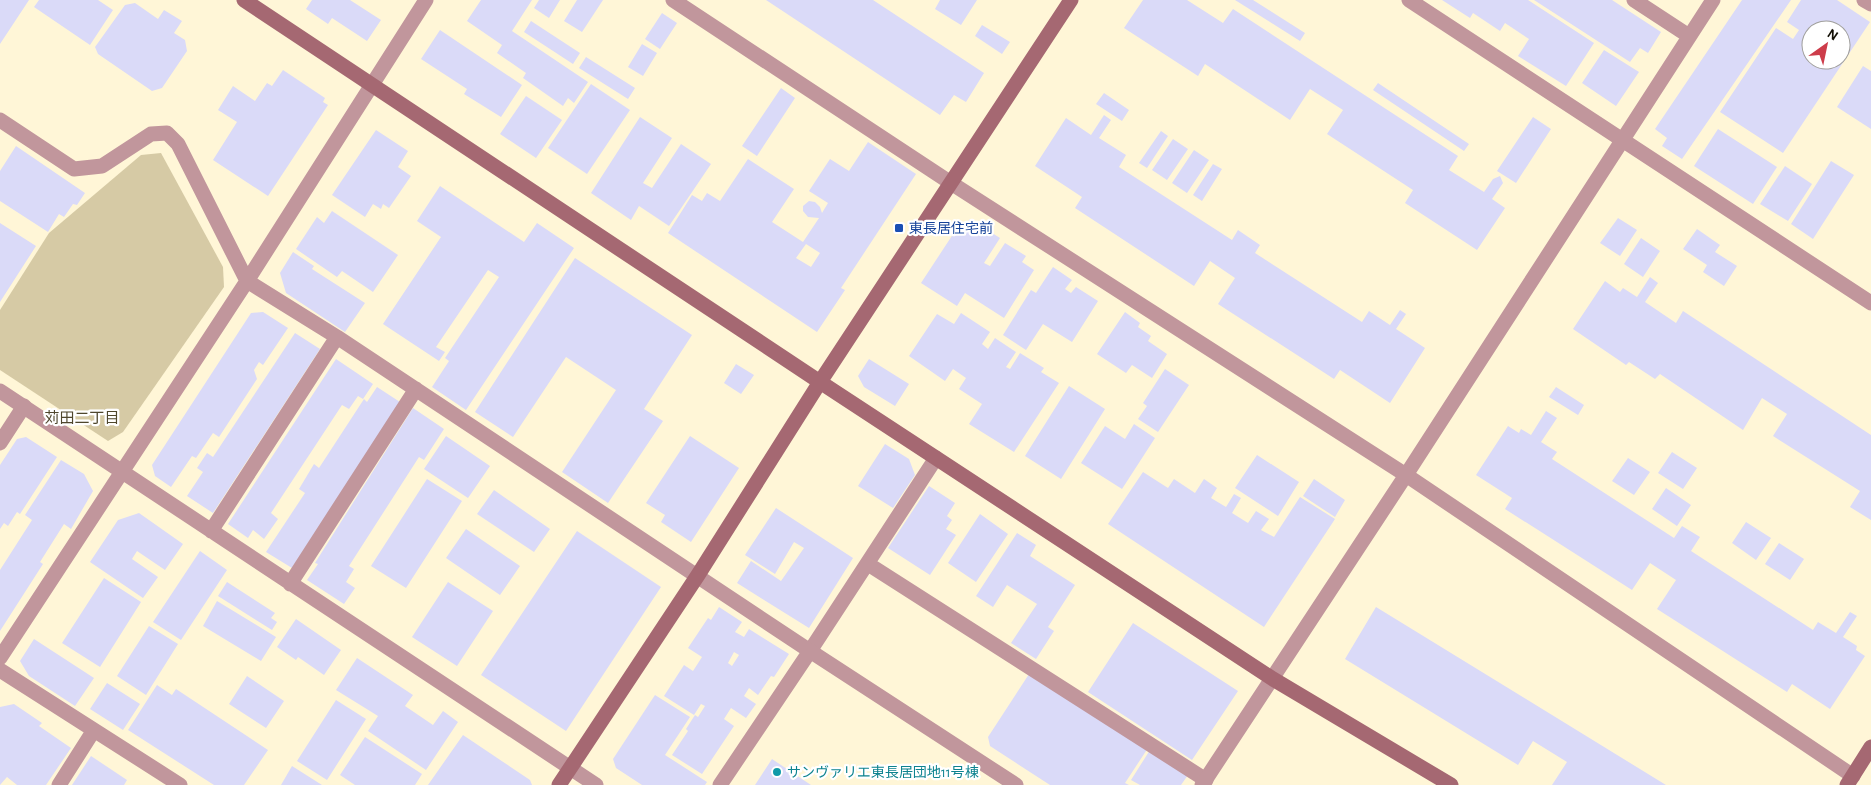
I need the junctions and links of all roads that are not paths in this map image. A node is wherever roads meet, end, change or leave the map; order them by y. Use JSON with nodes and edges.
{"nodes":[{"id":1,"x":244,"y":0,"type":"edge"},
{"id":2,"x":426,"y":0,"type":"edge"},
{"id":3,"x":673,"y":0,"type":"edge"},
{"id":4,"x":1071,"y":0,"type":"edge"},
{"id":5,"x":1409,"y":0,"type":"edge"},
{"id":6,"x":1634,"y":0,"type":"edge"},
{"id":7,"x":1713,"y":0,"type":"edge"},
{"id":8,"x":1864,"y":0,"type":"edge"},
{"id":9,"x":1871,"y":4,"type":"edge"},
{"id":10,"x":1690,"y":36,"type":"junction"},
{"id":11,"x":372,"y":83,"type":"junction"},
{"id":12,"x":0,"y":120,"type":"edge"},
{"id":13,"x":1623,"y":140,"type":"junction"},
{"id":14,"x":951,"y":183,"type":"junction"},
{"id":15,"x":247,"y":281,"type":"junction"},
{"id":16,"x":1871,"y":303,"type":"edge"},
{"id":17,"x":337,"y":337,"type":"junction"},
{"id":18,"x":820,"y":382,"type":"junction"},
{"id":19,"x":416,"y":389,"type":"junction"},
{"id":20,"x":0,"y":391,"type":"edge"},
{"id":21,"x":24,"y":406,"type":"junction"},
{"id":22,"x":0,"y":443,"type":"edge"},
{"id":23,"x":936,"y":458,"type":"junction"},
{"id":24,"x":121,"y":471,"type":"junction"},
{"id":25,"x":1406,"y":475,"type":"junction"},
{"id":26,"x":211,"y":532,"type":"junction"},
{"id":27,"x":868,"y":564,"type":"junction"},
{"id":28,"x":698,"y":575,"type":"junction"},
{"id":29,"x":290,"y":584,"type":"junction"},
{"id":30,"x":810,"y":652,"type":"junction"},
{"id":31,"x":0,"y":658,"type":"edge"},
{"id":32,"x":0,"y":670,"type":"edge"},
{"id":33,"x":1273,"y":679,"type":"junction"},
{"id":34,"x":94,"y":730,"type":"junction"},
{"id":35,"x":1871,"y":747,"type":"edge"},
{"id":36,"x":570,"y":768,"type":"junction"},
{"id":37,"x":1850,"y":780,"type":"edge"},
{"id":38,"x":1204,"y":782,"type":"edge"},
{"id":39,"x":59,"y":785,"type":"edge"},
{"id":40,"x":180,"y":785,"type":"edge"},
{"id":41,"x":559,"y":785,"type":"edge"},
{"id":42,"x":596,"y":785,"type":"edge"},
{"id":43,"x":720,"y":785,"type":"edge"},
{"id":44,"x":1016,"y":785,"type":"edge"},
{"id":45,"x":1451,"y":785,"type":"edge"}],
"edges":[{"from":1,"to":11,"type":"street"},
{"from":2,"to":11,"type":"street"},
{"from":3,"to":14,"type":"street"},
{"from":4,"to":14,"type":"street"},
{"from":5,"to":13,"type":"street"},
{"from":6,"to":10,"type":"street"},
{"from":7,"to":10,"type":"street"},
{"from":8,"to":9,"type":"street"},
{"from":10,"to":13,"type":"street"},
{"from":11,"to":15,"type":"street"},
{"from":11,"to":18,"type":"street"},
{"from":12,"to":15,"type":"street"},
{"from":13,"to":16,"type":"street"},
{"from":13,"to":25,"type":"street"},
{"from":14,"to":18,"type":"street"},
{"from":14,"to":25,"type":"street"},
{"from":15,"to":17,"type":"street"},
{"from":15,"to":24,"type":"street"},
{"from":17,"to":19,"type":"street"},
{"from":17,"to":26,"type":"street"},
{"from":18,"to":23,"type":"street"},
{"from":18,"to":28,"type":"street"},
{"from":19,"to":28,"type":"street"},
{"from":19,"to":29,"type":"street"},
{"from":20,"to":21,"type":"street"},
{"from":21,"to":22,"type":"street"},
{"from":21,"to":24,"type":"street"},
{"from":23,"to":27,"type":"street"},
{"from":23,"to":33,"type":"street"},
{"from":24,"to":26,"type":"street"},
{"from":24,"to":31,"type":"street"},
{"from":25,"to":33,"type":"street"},
{"from":25,"to":37,"type":"street"},
{"from":26,"to":29,"type":"street"},
{"from":27,"to":30,"type":"street"},
{"from":27,"to":38,"type":"street"},
{"from":28,"to":30,"type":"street"},
{"from":28,"to":36,"type":"street"},
{"from":29,"to":36,"type":"street"},
{"from":30,"to":43,"type":"street"},
{"from":30,"to":44,"type":"street"},
{"from":32,"to":34,"type":"street"},
{"from":33,"to":38,"type":"street"},
{"from":33,"to":45,"type":"street"},
{"from":34,"to":39,"type":"street"},
{"from":34,"to":40,"type":"street"},
{"from":35,"to":37,"type":"street"},
{"from":36,"to":41,"type":"street"},
{"from":36,"to":42,"type":"street"}]}
